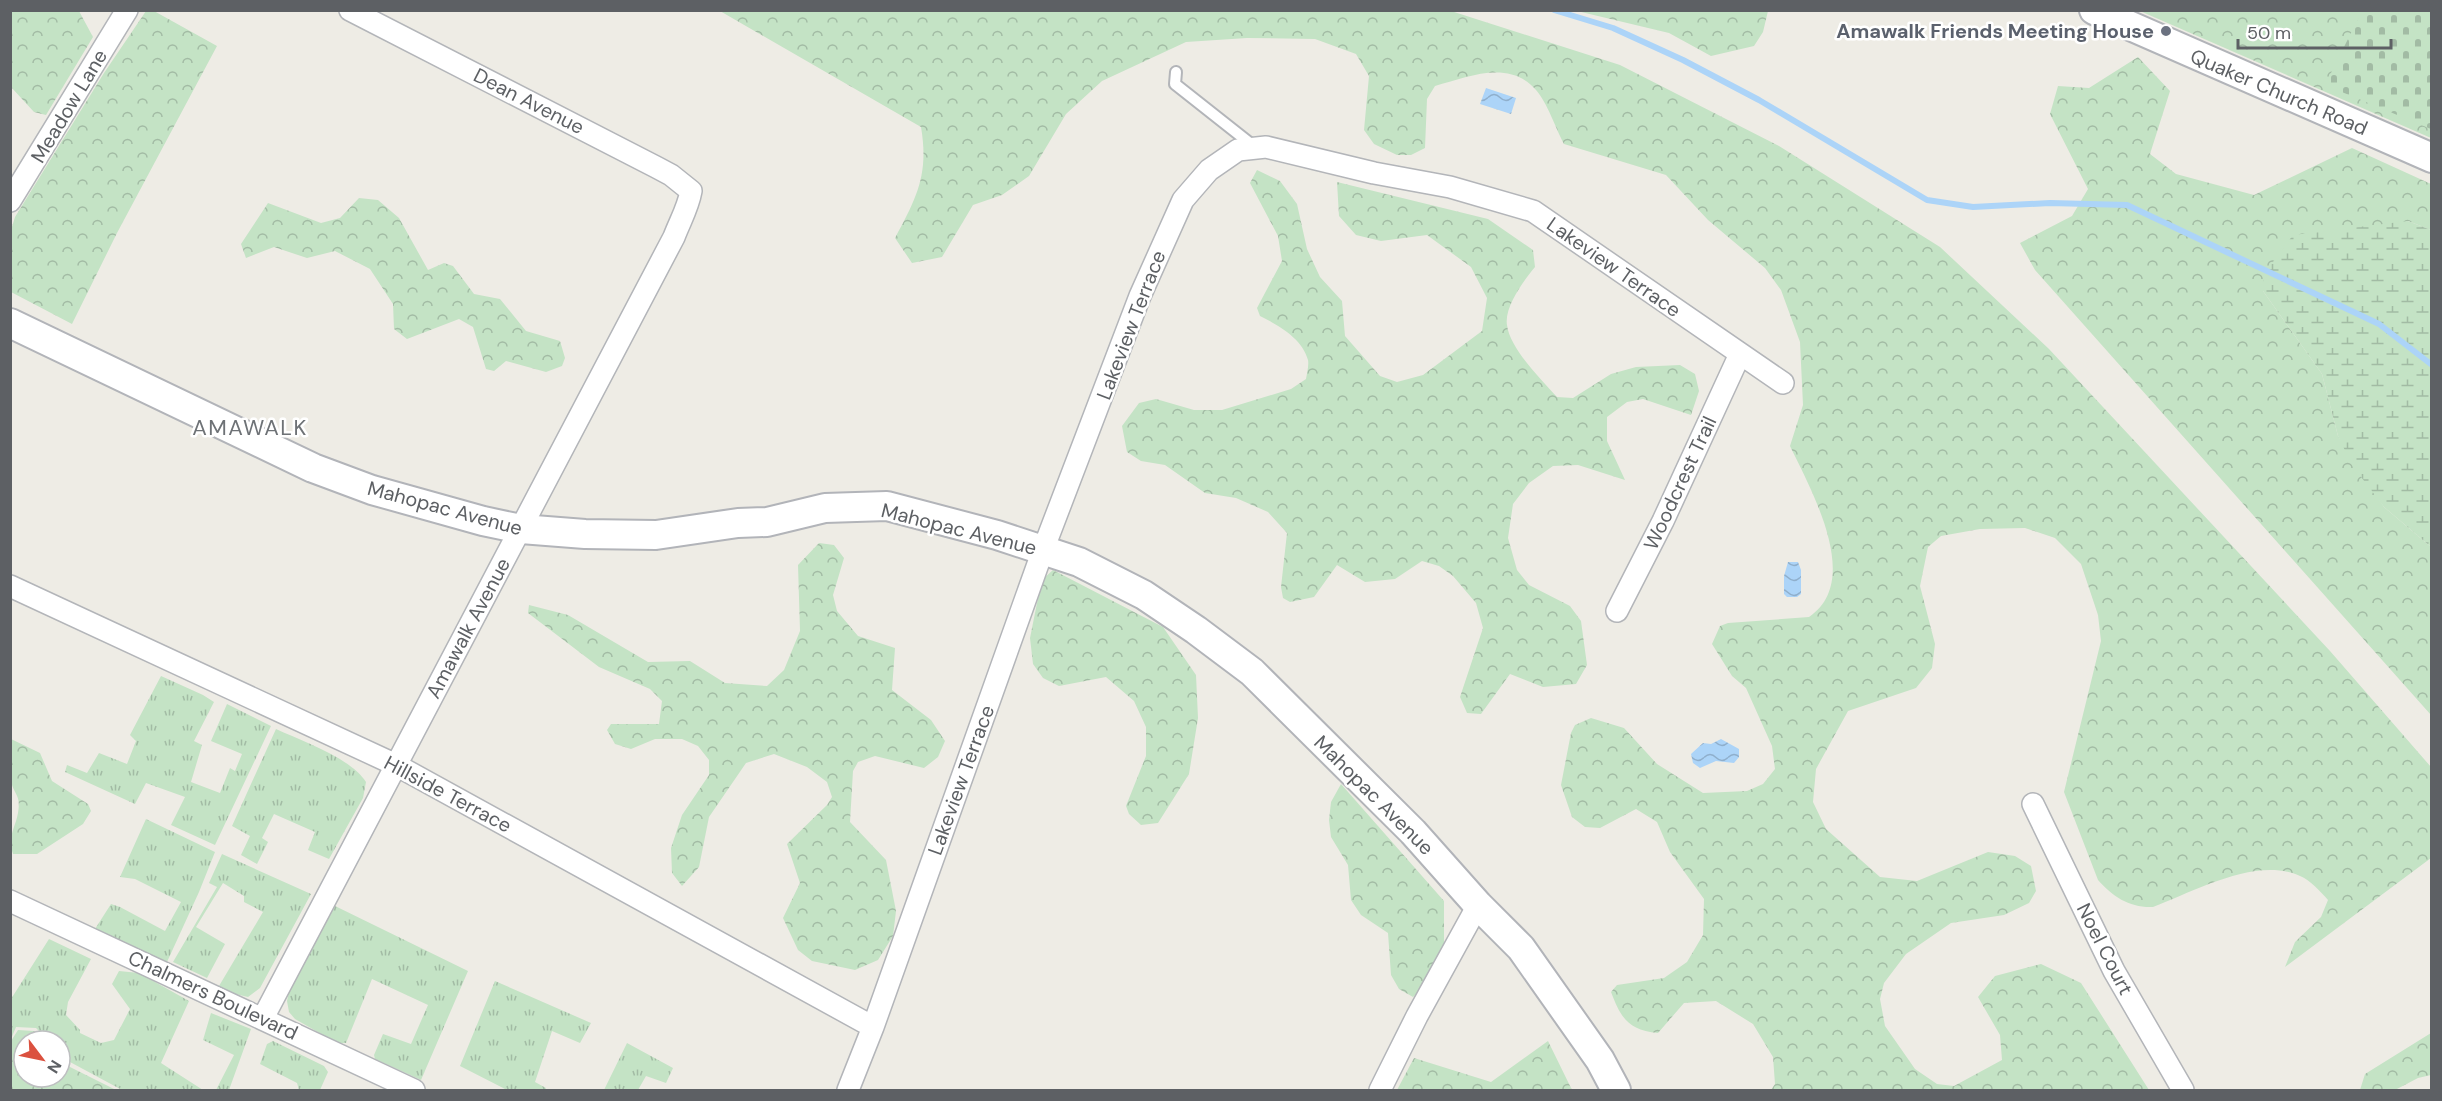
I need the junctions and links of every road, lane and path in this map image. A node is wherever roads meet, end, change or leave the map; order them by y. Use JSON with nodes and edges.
{"nodes":[{"id":1,"x":127,"y":10,"type":"edge"},
{"id":2,"x":350,"y":10,"type":"edge"},
{"id":3,"x":2094,"y":10,"type":"edge"},
{"id":4,"x":1176,"y":72,"type":"dead end"},
{"id":5,"x":1256,"y":148,"type":"junction"},
{"id":6,"x":2432,"y":158,"type":"edge"},
{"id":7,"x":10,"y":201,"type":"edge"},
{"id":8,"x":688,"y":206,"type":"joint"},
{"id":9,"x":10,"y":323,"type":"edge"},
{"id":10,"x":1740,"y":354,"type":"junction"},
{"id":11,"x":1783,"y":383,"type":"dead end"},
{"id":12,"x":521,"y":529,"type":"junction"},
{"id":13,"x":1043,"y":550,"type":"junction"},
{"id":14,"x":10,"y":586,"type":"edge"},
{"id":15,"x":1617,"y":611,"type":"dead end"},
{"id":16,"x":396,"y":765,"type":"junction"},
{"id":17,"x":2033,"y":804,"type":"dead end"},
{"id":18,"x":10,"y":902,"type":"edge"},
{"id":19,"x":1478,"y":905,"type":"junction"},
{"id":20,"x":263,"y":1018,"type":"junction"},
{"id":21,"x":873,"y":1027,"type":"junction"},
{"id":22,"x":414,"y":1090,"type":"edge"},
{"id":23,"x":848,"y":1090,"type":"edge"},
{"id":24,"x":1380,"y":1090,"type":"edge"},
{"id":25,"x":1616,"y":1090,"type":"edge"},
{"id":26,"x":2183,"y":1090,"type":"edge"}],
"edges":[{"from":1,"to":7,"type":"street","name":"Meadow Lane"},
{"from":2,"to":8,"type":"street","name":"Dean Avenue"},
{"from":3,"to":6,"type":"street","name":"Quaker Church Road"},
{"from":4,"to":5,"type":"lane"},
{"from":5,"to":10,"type":"street","name":"Lakeview Terrace"},
{"from":5,"to":13,"type":"street","name":"Lakeview Terrace"},
{"from":8,"to":12,"type":"street","name":"Amawalk Avenue"},
{"from":9,"to":12,"type":"street","name":"Mahopac Avenue"},
{"from":10,"to":11,"type":"street","name":"Lakeview Terrace"},
{"from":10,"to":15,"type":"street","name":"Woodcrest Trail"},
{"from":12,"to":13,"type":"street","name":"Mahopac Avenue"},
{"from":12,"to":16,"type":"street","name":"Amawalk Avenue"},
{"from":13,"to":19,"type":"street","name":"Mahopac Avenue"},
{"from":13,"to":21,"type":"street","name":"Lakeview Terrace"},
{"from":14,"to":16,"type":"street","name":"Hillside Terrace"},
{"from":16,"to":20,"type":"street","name":"Amawalk Avenue"},
{"from":16,"to":21,"type":"street","name":"Hillside Terrace"},
{"from":17,"to":26,"type":"street","name":"Noel Court"},
{"from":18,"to":20,"type":"street","name":"Chalmers Boulevard"},
{"from":19,"to":24,"type":"street"},
{"from":19,"to":25,"type":"street","name":"Mahopac Avenue"},
{"from":20,"to":22,"type":"street","name":"Chalmers Boulevard"},
{"from":21,"to":23,"type":"street","name":"Lakeview Terrace"}]}
